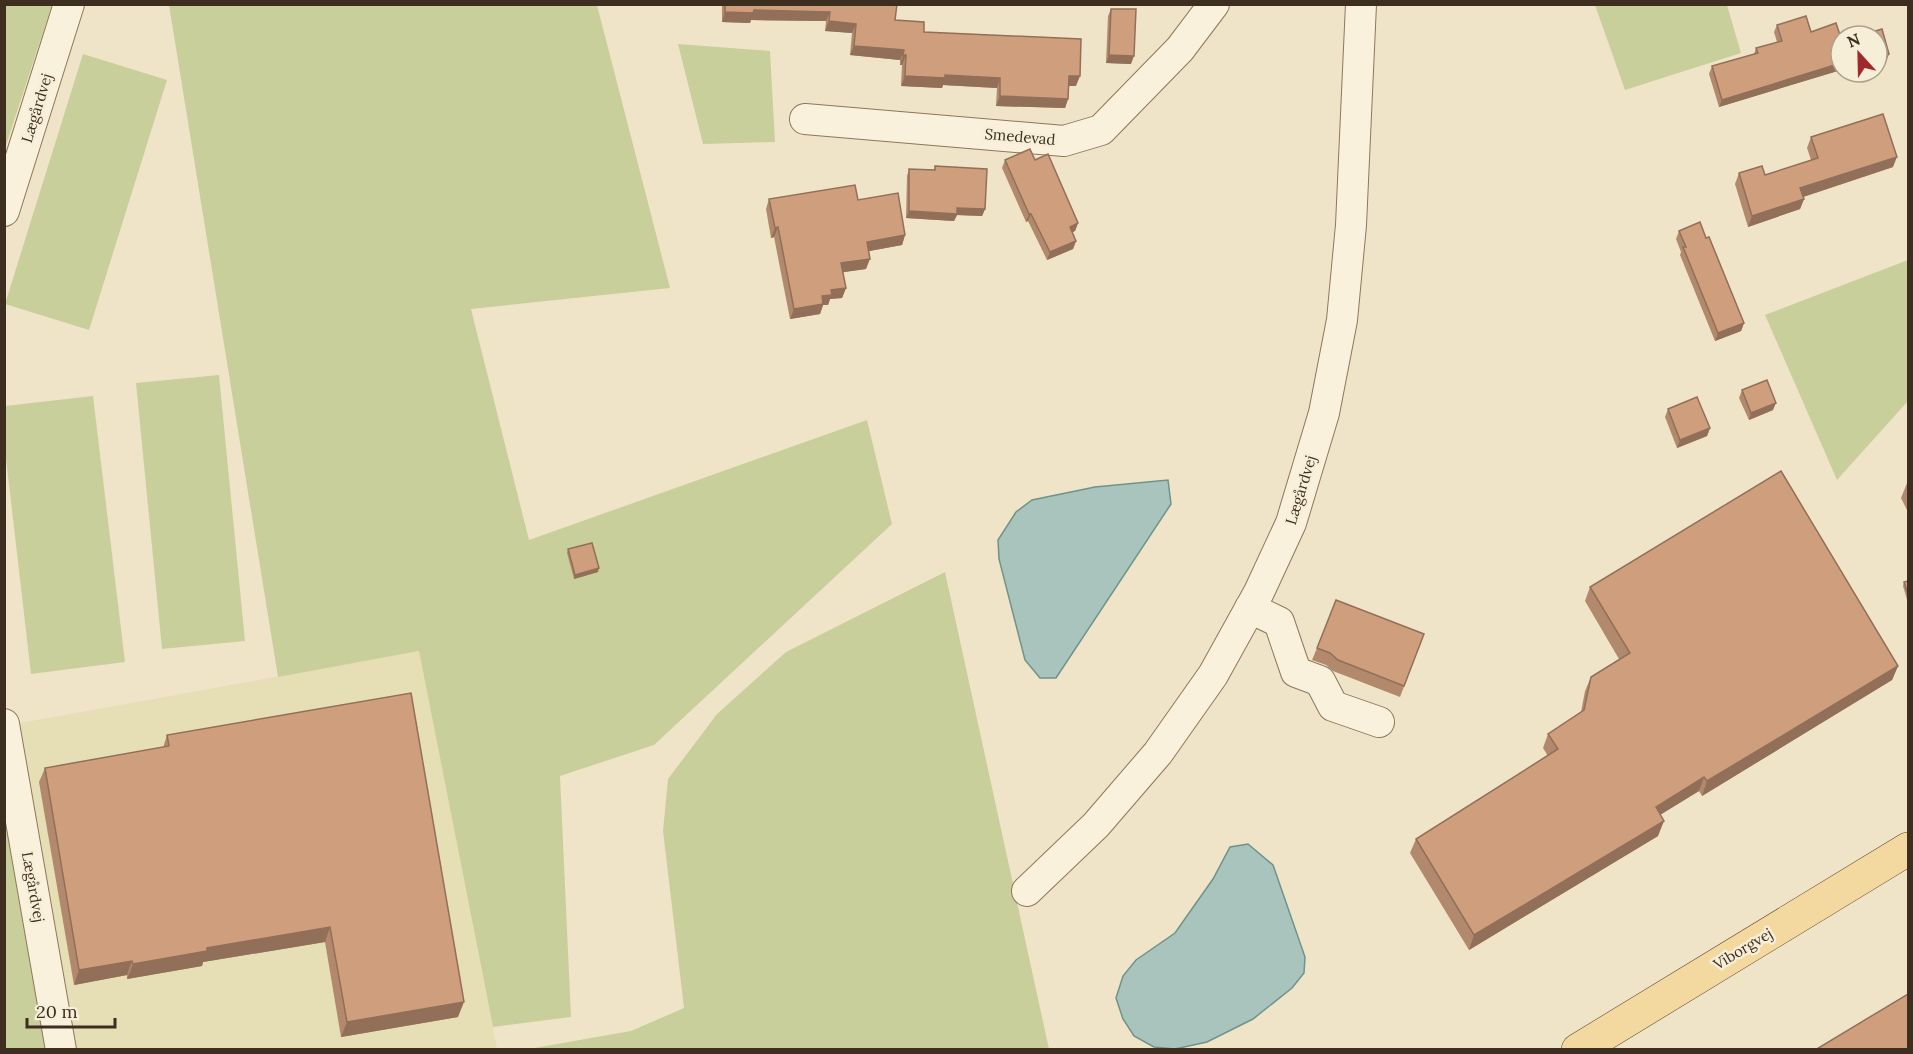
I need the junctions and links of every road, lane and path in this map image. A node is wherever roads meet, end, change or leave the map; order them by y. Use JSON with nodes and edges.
{"nodes":[{"id":1,"x":69,"y":4,"type":"edge"},
{"id":2,"x":1214,"y":4,"type":"edge"},
{"id":3,"x":1361,"y":4,"type":"edge"},
{"id":4,"x":804,"y":119,"type":"dead end"},
{"id":5,"x":4,"y":211,"type":"edge"},
{"id":6,"x":1250,"y":608,"type":"junction"},
{"id":7,"x":1379,"y":722,"type":"dead end"},
{"id":8,"x":4,"y":724,"type":"edge"},
{"id":9,"x":1908,"y":849,"type":"edge"},
{"id":10,"x":1027,"y":891,"type":"dead end"},
{"id":11,"x":61,"y":1050,"type":"edge"},
{"id":12,"x":1578,"y":1050,"type":"edge"}],
"edges":[{"from":1,"to":5,"type":"street","name":"Lægårdvej"},
{"from":2,"to":4,"type":"street","name":"Smedevad"},
{"from":3,"to":6,"type":"street","name":"Lægårdvej"},
{"from":6,"to":7,"type":"street"},
{"from":6,"to":10,"type":"street","name":"Lægårdvej"},
{"from":8,"to":11,"type":"street","name":"Lægårdvej"},
{"from":9,"to":12,"type":"main road","name":"Viborgvej"}]}
